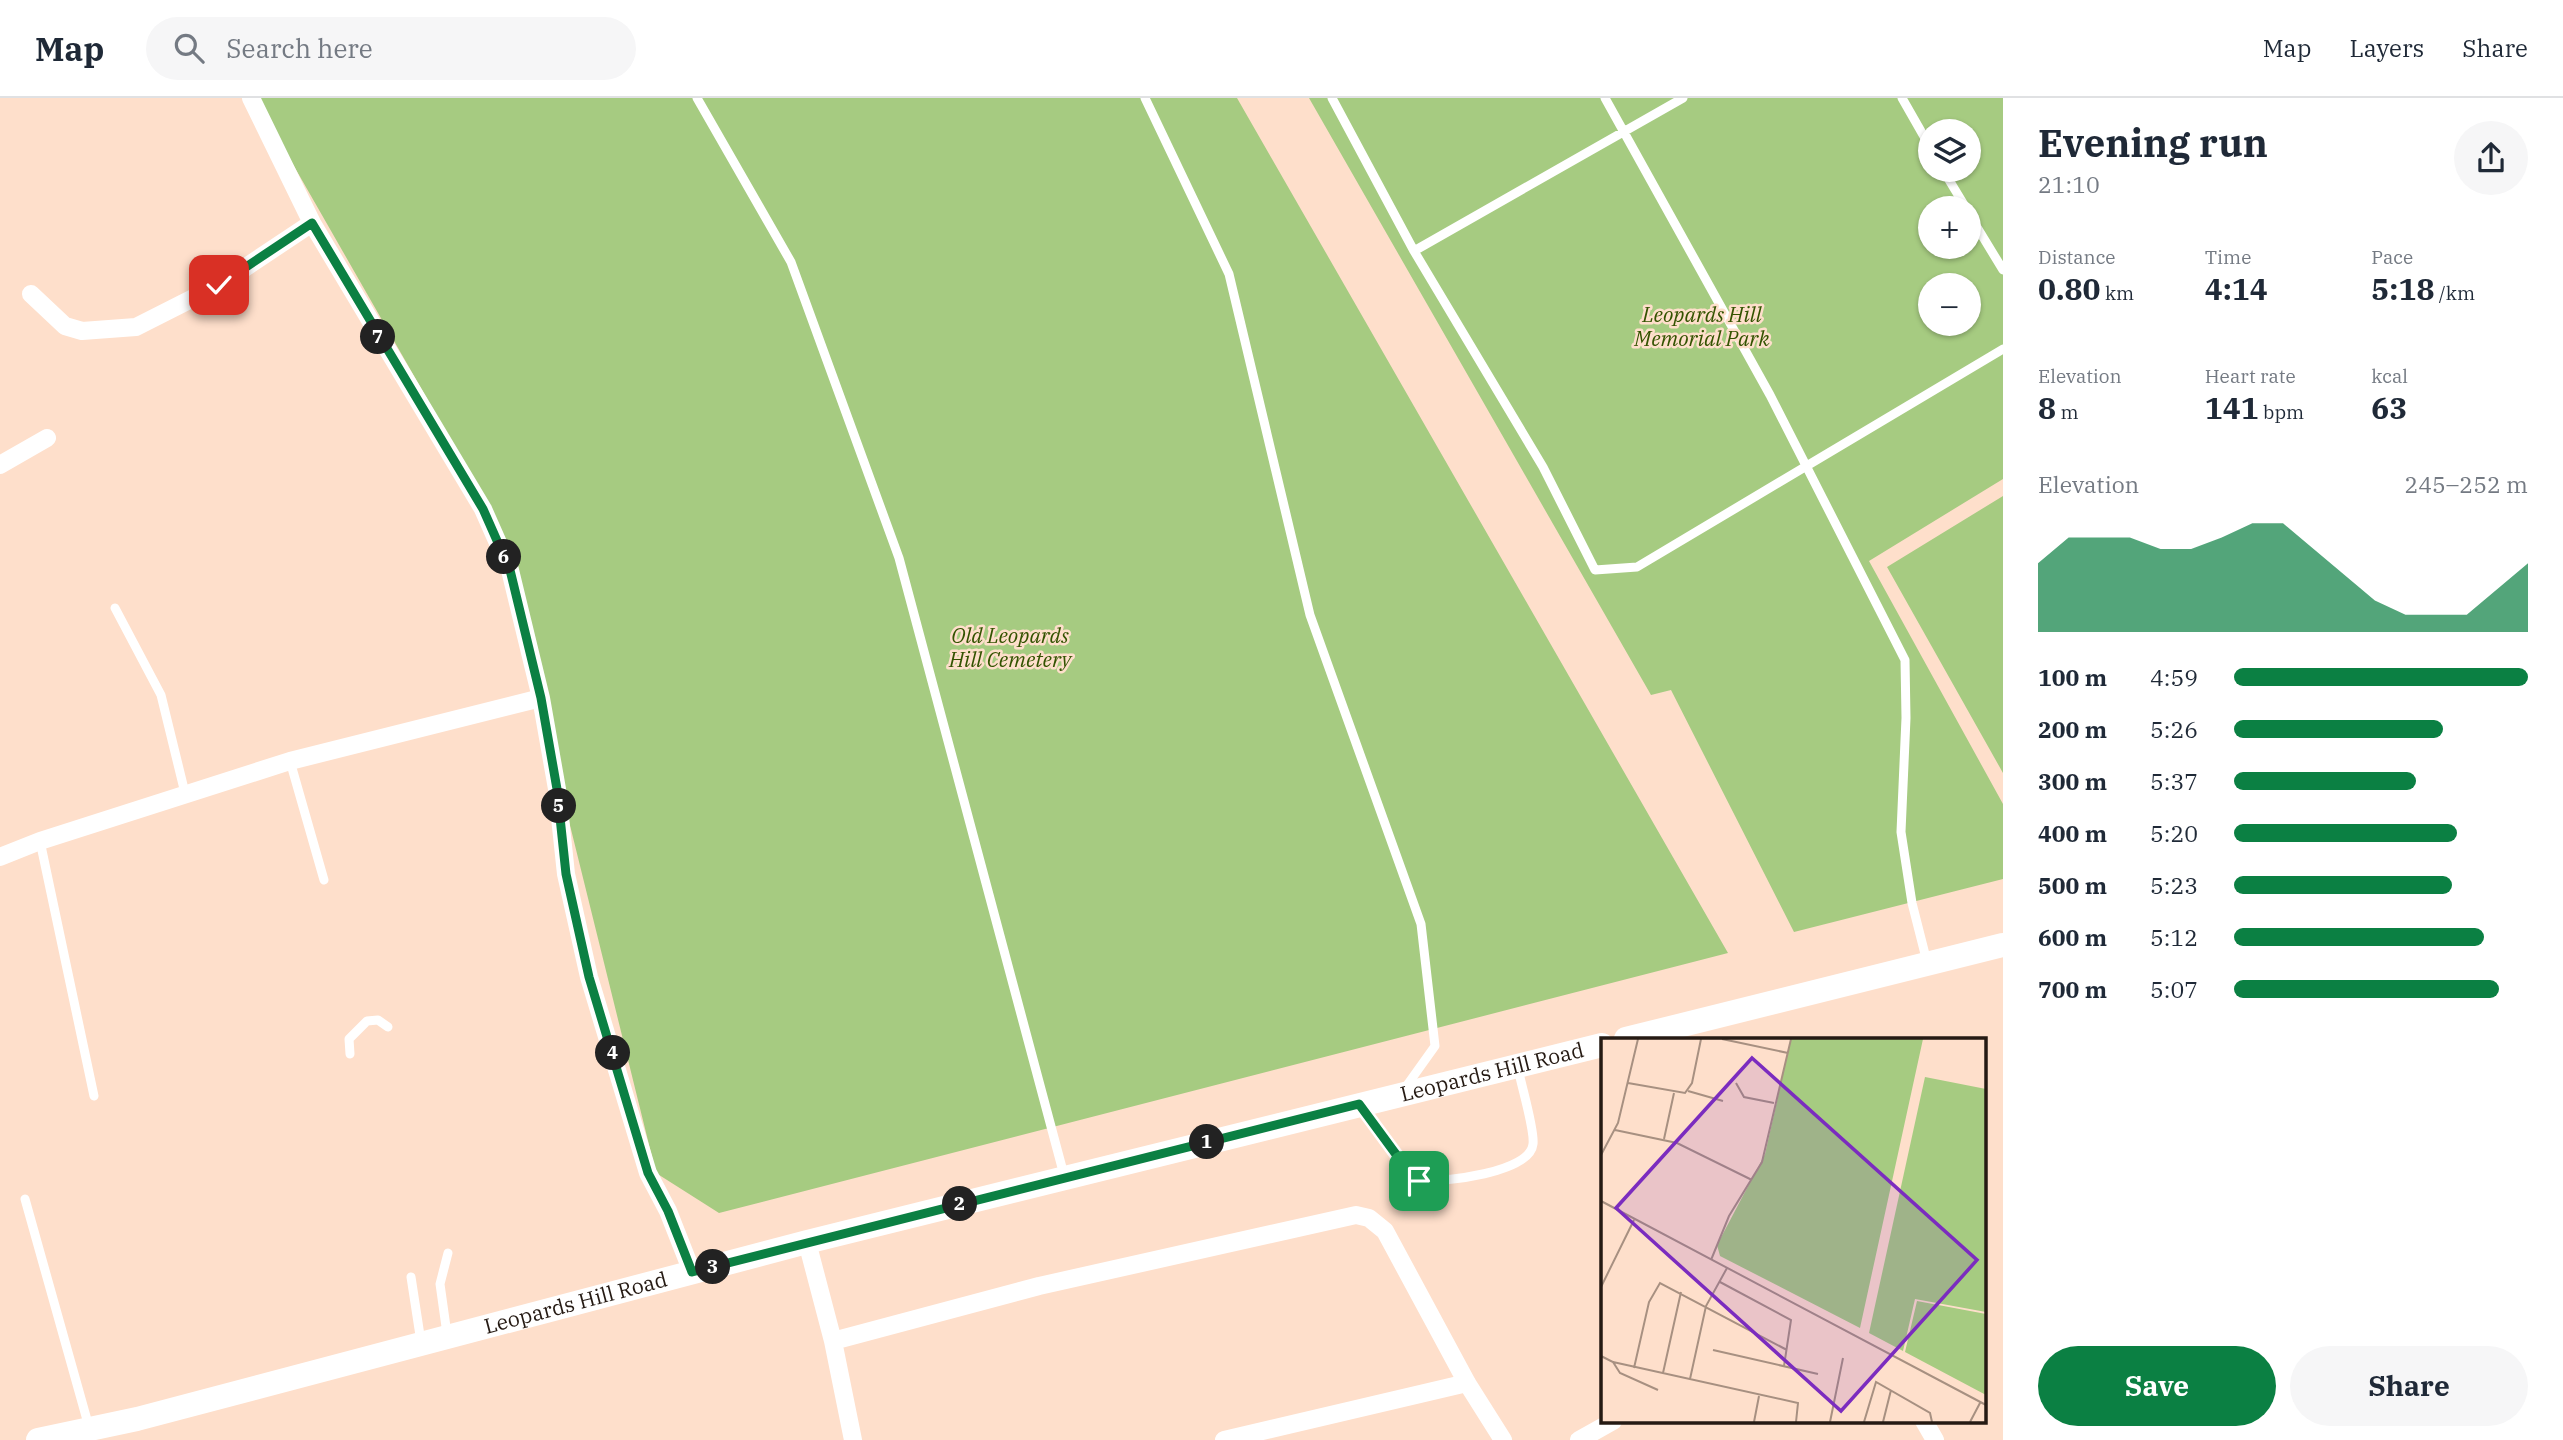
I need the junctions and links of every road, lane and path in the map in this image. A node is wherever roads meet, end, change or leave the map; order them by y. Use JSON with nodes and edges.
{"nodes":[{"id":1,"x":251,"y":98,"type":"edge"},
{"id":2,"x":697,"y":98,"type":"edge"},
{"id":3,"x":1145,"y":98,"type":"edge"},
{"id":4,"x":1332,"y":98,"type":"edge"},
{"id":5,"x":1605,"y":98,"type":"edge"},
{"id":6,"x":1683,"y":98,"type":"edge"},
{"id":7,"x":1902,"y":98,"type":"edge"},
{"id":8,"x":1918,"y":126,"type":"edge"},
{"id":9,"x":1624,"y":131,"type":"junction"},
{"id":10,"x":312,"y":223,"type":"junction"},
{"id":11,"x":1981,"y":234,"type":"edge"},
{"id":12,"x":1414,"y":251,"type":"junction"},
{"id":13,"x":2003,"y":270,"type":"edge"},
{"id":14,"x":31,"y":294,"type":"dead end"},
{"id":15,"x":2003,"y":349,"type":"edge"},
{"id":16,"x":47,"y":438,"type":"dead end"},
{"id":17,"x":0,"y":465,"type":"edge"},
{"id":18,"x":1807,"y":466,"type":"junction"},
{"id":19,"x":115,"y":608,"type":"dead end"},
{"id":20,"x":541,"y":698,"type":"junction"},
{"id":21,"x":290,"y":761,"type":"junction"},
{"id":22,"x":185,"y":793,"type":"junction"},
{"id":23,"x":40,"y":841,"type":"junction"},
{"id":24,"x":0,"y":857,"type":"edge"},
{"id":25,"x":324,"y":880,"type":"dead end"},
{"id":26,"x":2003,"y":945,"type":"edge"},
{"id":27,"x":1928,"y":963,"type":"junction"},
{"id":28,"x":388,"y":1027,"type":"dead end"},
{"id":29,"x":1630,"y":1038,"type":"edge"},
{"id":30,"x":1601,"y":1045,"type":"edge"},
{"id":31,"x":350,"y":1054,"type":"dead end"},
{"id":32,"x":1518,"y":1066,"type":"junction"},
{"id":33,"x":1400,"y":1094,"type":"junction"},
{"id":34,"x":94,"y":1096,"type":"dead end"},
{"id":35,"x":1359,"y":1104,"type":"junction"},
{"id":36,"x":1064,"y":1177,"type":"junction"},
{"id":37,"x":25,"y":1199,"type":"dead end"},
{"id":38,"x":807,"y":1242,"type":"junction"},
{"id":39,"x":448,"y":1253,"type":"dead end"},
{"id":40,"x":692,"y":1272,"type":"junction"},
{"id":41,"x":411,"y":1277,"type":"dead end"},
{"id":42,"x":447,"y":1334,"type":"junction"},
{"id":43,"x":833,"y":1341,"type":"junction"},
{"id":44,"x":421,"y":1342,"type":"junction"},
{"id":45,"x":1467,"y":1382,"type":"junction"},
{"id":46,"x":1611,"y":1422,"type":"edge"},
{"id":47,"x":1925,"y":1422,"type":"edge"},
{"id":48,"x":89,"y":1429,"type":"junction"},
{"id":49,"x":140,"y":1429,"type":"edge"},
{"id":50,"x":54,"y":1438,"type":"edge"},
{"id":51,"x":853,"y":1440,"type":"edge"},
{"id":52,"x":1224,"y":1440,"type":"edge"},
{"id":53,"x":1503,"y":1440,"type":"edge"},
{"id":54,"x":1579,"y":1440,"type":"edge"},
{"id":55,"x":1935,"y":1440,"type":"edge"}],
"edges":[{"from":1,"to":10,"type":"street"},
{"from":2,"to":36,"type":"lane"},
{"from":3,"to":33,"type":"lane"},
{"from":4,"to":12,"type":"lane"},
{"from":5,"to":9,"type":"lane"},
{"from":6,"to":9,"type":"lane"},
{"from":7,"to":8,"type":"lane"},
{"from":9,"to":12,"type":"lane"},
{"from":9,"to":18,"type":"lane"},
{"from":10,"to":14,"type":"street"},
{"from":10,"to":20,"type":"street"},
{"from":11,"to":13,"type":"lane"},
{"from":12,"to":18,"type":"lane"},
{"from":15,"to":18,"type":"lane"},
{"from":16,"to":17,"type":"street"},
{"from":18,"to":27,"type":"lane"},
{"from":19,"to":22,"type":"lane"},
{"from":20,"to":21,"type":"street"},
{"from":20,"to":40,"type":"street"},
{"from":21,"to":22,"type":"street"},
{"from":21,"to":25,"type":"lane"},
{"from":22,"to":23,"type":"street"},
{"from":23,"to":24,"type":"street"},
{"from":23,"to":34,"type":"lane"},
{"from":26,"to":27,"type":"main road"},
{"from":27,"to":29,"type":"main road"},
{"from":28,"to":31,"type":"lane"},
{"from":30,"to":32,"type":"main road","name":"Leopards Hill Road"},
{"from":32,"to":33,"type":"main road","name":"Leopards Hill Road"},
{"from":32,"to":35,"type":"lane"},
{"from":33,"to":35,"type":"main road","name":"Leopards Hill Road"},
{"from":35,"to":36,"type":"main road","name":"Leopards Hill Road"},
{"from":36,"to":38,"type":"main road","name":"Leopards Hill Road"},
{"from":37,"to":48,"type":"lane"},
{"from":38,"to":40,"type":"main road","name":"Leopards Hill Road"},
{"from":38,"to":43,"type":"street"},
{"from":39,"to":42,"type":"lane"},
{"from":40,"to":42,"type":"main road","name":"Leopards Hill Road"},
{"from":41,"to":44,"type":"lane"},
{"from":42,"to":44,"type":"main road","name":"Leopards Hill Road"},
{"from":43,"to":45,"type":"street"},
{"from":43,"to":51,"type":"street"},
{"from":44,"to":49,"type":"main road","name":"Leopards Hill Road"},
{"from":45,"to":52,"type":"street"},
{"from":45,"to":53,"type":"street"},
{"from":46,"to":54,"type":"street"},
{"from":47,"to":55,"type":"street"},
{"from":48,"to":49,"type":"main road","name":"Leopards Hill Road"},
{"from":48,"to":50,"type":"main road","name":"Leopards Hill Road"}]}
